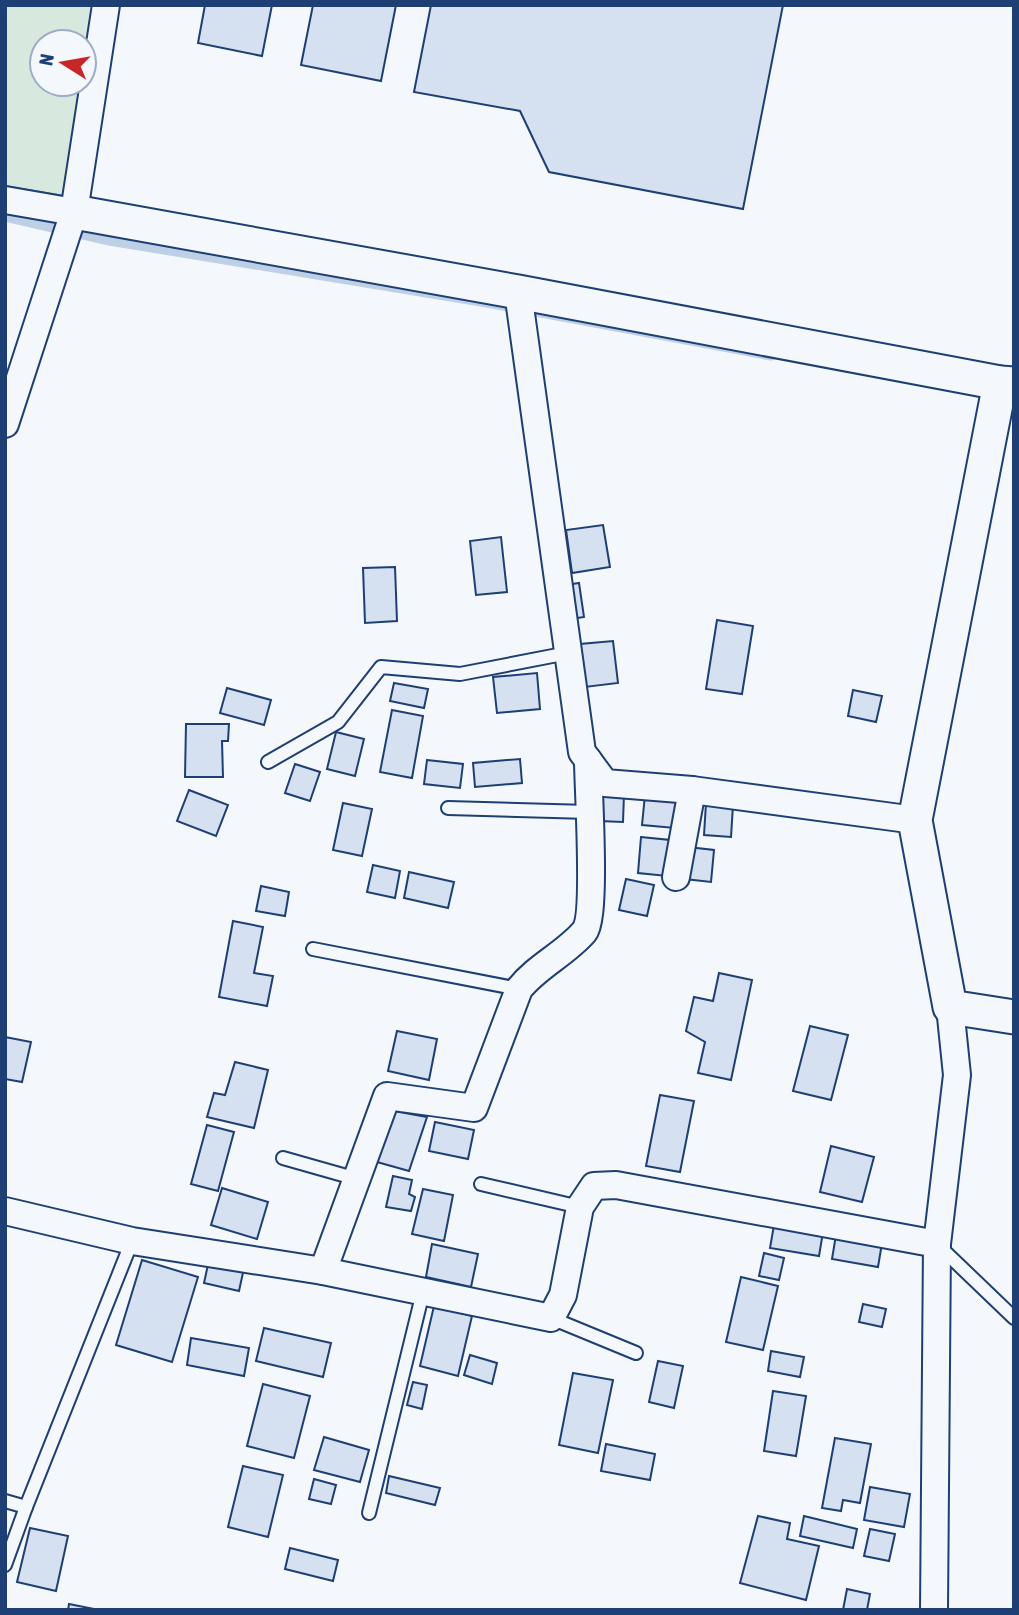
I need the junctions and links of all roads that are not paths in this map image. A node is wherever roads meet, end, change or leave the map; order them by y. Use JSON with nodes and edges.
{"nodes":[{"id":1,"x":106,"y":5,"type":"edge"},
{"id":2,"x":5,"y":200,"type":"edge"},
{"id":3,"x":74,"y":212,"type":"junction"},
{"id":4,"x":518,"y":292,"type":"junction"},
{"id":5,"x":1007,"y":384,"type":"edge"},
{"id":6,"x":5,"y":424,"type":"edge"},
{"id":7,"x":568,"y":653,"type":"junction"},
{"id":8,"x":588,"y":760,"type":"junction"},
{"id":9,"x":268,"y":762,"type":"dead end"},
{"id":10,"x":692,"y":790,"type":"junction"},
{"id":11,"x":449,"y":808,"type":"dead end"},
{"id":12,"x":589,"y":812,"type":"junction"},
{"id":13,"x":915,"y":820,"type":"junction"},
{"id":14,"x":676,"y":877,"type":"dead end"},
{"id":15,"x":313,"y":949,"type":"dead end"},
{"id":16,"x":519,"y":989,"type":"junction"},
{"id":17,"x":950,"y":1007,"type":"junction"},
{"id":18,"x":1014,"y":1017,"type":"edge"},
{"id":19,"x":282,"y":1158,"type":"dead end"},
{"id":20,"x":357,"y":1178,"type":"junction"},
{"id":21,"x":481,"y":1184,"type":"dead end"},
{"id":22,"x":580,"y":1207,"type":"junction"},
{"id":23,"x":5,"y":1211,"type":"edge"},
{"id":24,"x":132,"y":1241,"type":"junction"},
{"id":25,"x":937,"y":1244,"type":"junction"},
{"id":26,"x":323,"y":1271,"type":"junction"},
{"id":27,"x":423,"y":1292,"type":"junction"},
{"id":28,"x":551,"y":1318,"type":"junction"},
{"id":29,"x":1014,"y":1318,"type":"edge"},
{"id":30,"x":636,"y":1353,"type":"dead end"},
{"id":31,"x":5,"y":1501,"type":"edge"},
{"id":32,"x":26,"y":1507,"type":"junction"},
{"id":33,"x":369,"y":1513,"type":"dead end"},
{"id":34,"x":5,"y":1565,"type":"edge"},
{"id":35,"x":934,"y":1610,"type":"edge"}],
"edges":[{"from":1,"to":3,"type":"street"},
{"from":2,"to":3,"type":"street"},
{"from":3,"to":4,"type":"street"},
{"from":3,"to":6,"type":"street"},
{"from":4,"to":5,"type":"street"},
{"from":4,"to":7,"type":"street"},
{"from":5,"to":13,"type":"street"},
{"from":7,"to":8,"type":"street"},
{"from":7,"to":9,"type":"lane"},
{"from":8,"to":10,"type":"street"},
{"from":8,"to":12,"type":"street"},
{"from":10,"to":13,"type":"street"},
{"from":10,"to":14,"type":"street"},
{"from":11,"to":12,"type":"lane"},
{"from":12,"to":16,"type":"street"},
{"from":13,"to":17,"type":"street"},
{"from":15,"to":16,"type":"lane"},
{"from":16,"to":20,"type":"street"},
{"from":17,"to":18,"type":"street"},
{"from":17,"to":25,"type":"street"},
{"from":19,"to":20,"type":"lane"},
{"from":20,"to":26,"type":"street"},
{"from":21,"to":22,"type":"lane"},
{"from":22,"to":25,"type":"street"},
{"from":22,"to":28,"type":"street"},
{"from":23,"to":24,"type":"street"},
{"from":24,"to":26,"type":"street"},
{"from":24,"to":32,"type":"lane"},
{"from":25,"to":29,"type":"lane"},
{"from":25,"to":35,"type":"street"},
{"from":26,"to":27,"type":"street"},
{"from":27,"to":28,"type":"street"},
{"from":27,"to":33,"type":"lane"},
{"from":28,"to":30,"type":"lane"},
{"from":31,"to":32,"type":"lane"},
{"from":32,"to":34,"type":"lane"}]}
